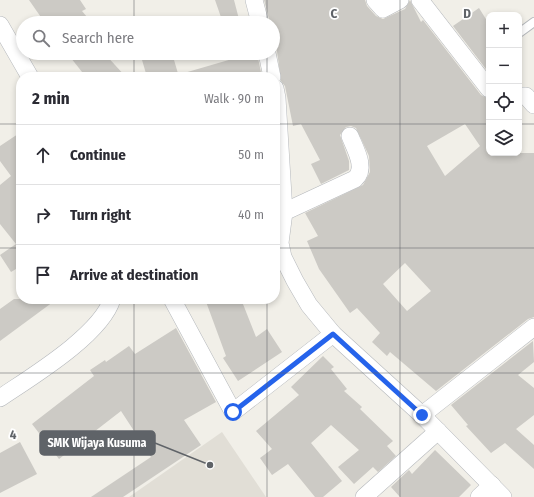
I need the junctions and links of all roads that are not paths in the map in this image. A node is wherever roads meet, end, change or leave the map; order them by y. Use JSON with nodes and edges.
{"nodes":[{"id":1,"x":254,"y":0,"type":"edge"},
{"id":2,"x":375,"y":0,"type":"edge"},
{"id":3,"x":400,"y":0,"type":"edge"},
{"id":4,"x":420,"y":0,"type":"edge"},
{"id":5,"x":258,"y":16,"type":"edge"},
{"id":6,"x":534,"y":22,"type":"edge"},
{"id":7,"x":0,"y":25,"type":"edge"},
{"id":8,"x":522,"y":31,"type":"edge"},
{"id":9,"x":16,"y":53,"type":"edge"},
{"id":10,"x":20,"y":60,"type":"edge"},
{"id":11,"x":268,"y":60,"type":"edge"},
{"id":12,"x":27,"y":72,"type":"edge"},
{"id":13,"x":271,"y":72,"type":"edge"},
{"id":14,"x":486,"y":85,"type":"edge"},
{"id":15,"x":522,"y":96,"type":"edge"},
{"id":16,"x":534,"y":105,"type":"edge"},
{"id":17,"x":350,"y":136,"type":"dead end"},
{"id":18,"x":280,"y":147,"type":"edge"},
{"id":19,"x":284,"y":212,"type":"junction"},
{"id":20,"x":280,"y":225,"type":"edge"},
{"id":21,"x":280,"y":243,"type":"edge"},
{"id":22,"x":110,"y":304,"type":"edge"},
{"id":23,"x":175,"y":304,"type":"edge"},
{"id":24,"x":534,"y":327,"type":"edge"},
{"id":25,"x":333,"y":334,"type":"junction"},
{"id":26,"x":0,"y":398,"type":"edge"},
{"id":27,"x":422,"y":415,"type":"junction"},
{"id":28,"x":438,"y":431,"type":"junction"},
{"id":29,"x":498,"y":491,"type":"edge"},
{"id":30,"x":364,"y":497,"type":"edge"},
{"id":31,"x":479,"y":497,"type":"edge"}],
"edges":[{"from":1,"to":5,"type":"street"},
{"from":2,"to":3,"type":"street"},
{"from":4,"to":14,"type":"street"},
{"from":6,"to":8,"type":"lane"},
{"from":7,"to":9,"type":"street"},
{"from":10,"to":12,"type":"street"},
{"from":11,"to":13,"type":"street"},
{"from":15,"to":16,"type":"street"},
{"from":17,"to":19,"type":"street"},
{"from":18,"to":19,"type":"street"},
{"from":19,"to":20,"type":"street"},
{"from":21,"to":25,"type":"street"},
{"from":22,"to":26,"type":"street"},
{"from":23,"to":25,"type":"street"},
{"from":24,"to":27,"type":"street"},
{"from":25,"to":27,"type":"street"},
{"from":27,"to":28,"type":"street"},
{"from":28,"to":29,"type":"street"},
{"from":28,"to":30,"type":"street"},
{"from":29,"to":31,"type":"street"}]}
